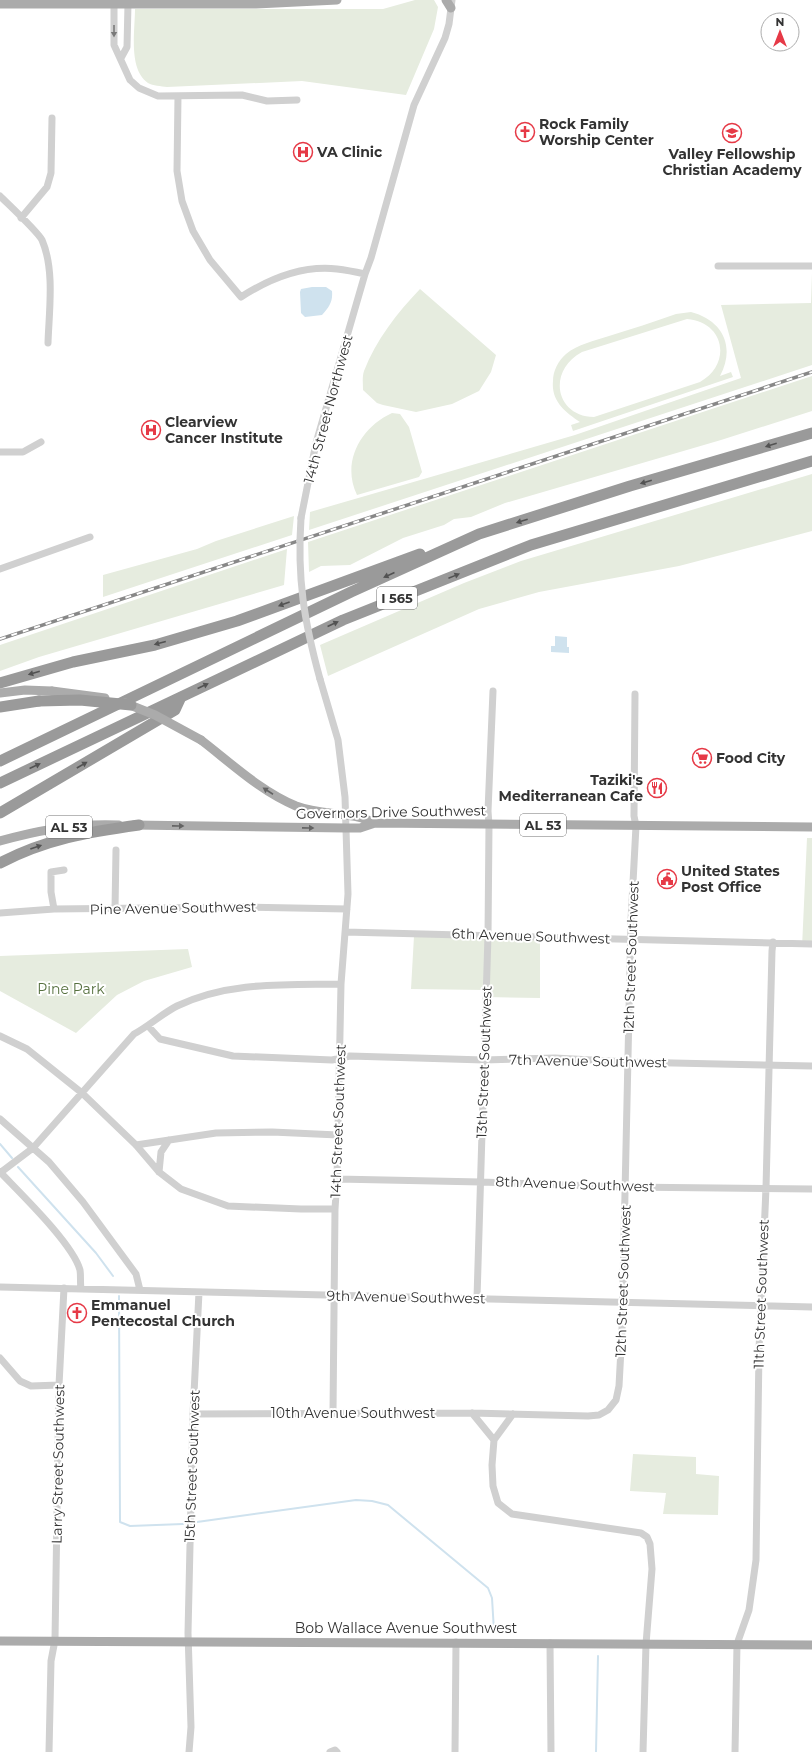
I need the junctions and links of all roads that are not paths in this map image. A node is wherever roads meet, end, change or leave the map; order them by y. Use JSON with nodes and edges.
{"nodes":[{"id":1,"x":337,"y":0,"type":"edge"},
{"id":2,"x":41,"y":2,"type":"edge"},
{"id":3,"x":450,"y":2,"type":"edge"},
{"id":4,"x":0,"y":4,"type":"edge"},
{"id":5,"x":114,"y":4,"type":"junction"},
{"id":6,"x":128,"y":4,"type":"junction"},
{"id":7,"x":121,"y":58,"type":"junction"},
{"id":8,"x":178,"y":96,"type":"junction"},
{"id":9,"x":297,"y":100,"type":"dead end"},
{"id":10,"x":52,"y":118,"type":"dead end"},
{"id":11,"x":0,"y":196,"type":"edge"},
{"id":12,"x":21,"y":218,"type":"junction"},
{"id":13,"x":718,"y":266,"type":"dead end"},
{"id":14,"x":812,"y":266,"type":"edge"},
{"id":15,"x":365,"y":274,"type":"junction"},
{"id":16,"x":48,"y":343,"type":"dead end"},
{"id":17,"x":810,"y":433,"type":"edge"},
{"id":18,"x":41,"y":442,"type":"dead end"},
{"id":19,"x":0,"y":452,"type":"edge"},
{"id":20,"x":812,"y":461,"type":"edge"},
{"id":21,"x":479,"y":534,"type":"junction"},
{"id":22,"x":90,"y":538,"type":"dead end"},
{"id":23,"x":0,"y":569,"type":"edge"},
{"id":24,"x":0,"y":683,"type":"edge"},
{"id":25,"x":493,"y":691,"type":"dead end"},
{"id":26,"x":0,"y":694,"type":"edge"},
{"id":27,"x":635,"y":694,"type":"dead end"},
{"id":28,"x":181,"y":697,"type":"junction"},
{"id":29,"x":131,"y":705,"type":"junction"},
{"id":30,"x":0,"y":708,"type":"edge"},
{"id":31,"x":0,"y":761,"type":"edge"},
{"id":32,"x":0,"y":782,"type":"edge"},
{"id":33,"x":0,"y":813,"type":"edge"},
{"id":34,"x":345,"y":816,"type":"junction"},
{"id":35,"x":375,"y":823,"type":"junction"},
{"id":36,"x":489,"y":825,"type":"junction"},
{"id":37,"x":139,"y":826,"type":"junction"},
{"id":38,"x":636,"y":826,"type":"junction"},
{"id":39,"x":812,"y":827,"type":"edge"},
{"id":40,"x":346,"y":828,"type":"junction"},
{"id":41,"x":0,"y":841,"type":"edge"},
{"id":42,"x":116,"y":850,"type":"dead end"},
{"id":43,"x":0,"y":863,"type":"edge"},
{"id":44,"x":64,"y":870,"type":"dead end"},
{"id":45,"x":115,"y":909,"type":"junction"},
{"id":46,"x":347,"y":909,"type":"junction"},
{"id":47,"x":54,"y":910,"type":"junction"},
{"id":48,"x":0,"y":913,"type":"edge"},
{"id":49,"x":345,"y":932,"type":"junction"},
{"id":50,"x":488,"y":935,"type":"junction"},
{"id":51,"x":630,"y":939,"type":"junction"},
{"id":52,"x":774,"y":942,"type":"junction"},
{"id":53,"x":812,"y":944,"type":"edge"},
{"id":54,"x":341,"y":984,"type":"junction"},
{"id":55,"x":149,"y":1026,"type":"junction"},
{"id":56,"x":0,"y":1036,"type":"edge"},
{"id":57,"x":340,"y":1058,"type":"junction"},
{"id":58,"x":484,"y":1060,"type":"junction"},
{"id":59,"x":628,"y":1062,"type":"junction"},
{"id":60,"x":769,"y":1065,"type":"junction"},
{"id":61,"x":812,"y":1066,"type":"edge"},
{"id":62,"x":82,"y":1093,"type":"junction"},
{"id":63,"x":0,"y":1119,"type":"edge"},
{"id":64,"x":338,"y":1135,"type":"junction"},
{"id":65,"x":169,"y":1140,"type":"junction"},
{"id":66,"x":136,"y":1146,"type":"junction"},
{"id":67,"x":33,"y":1148,"type":"junction"},
{"id":68,"x":159,"y":1172,"type":"junction"},
{"id":69,"x":0,"y":1173,"type":"edge"},
{"id":70,"x":337,"y":1179,"type":"junction"},
{"id":71,"x":481,"y":1182,"type":"junction"},
{"id":72,"x":625,"y":1186,"type":"junction"},
{"id":73,"x":766,"y":1188,"type":"junction"},
{"id":74,"x":812,"y":1189,"type":"edge"},
{"id":75,"x":335,"y":1209,"type":"junction"},
{"id":76,"x":0,"y":1287,"type":"edge"},
{"id":77,"x":64,"y":1288,"type":"junction"},
{"id":78,"x":81,"y":1288,"type":"junction"},
{"id":79,"x":140,"y":1290,"type":"junction"},
{"id":80,"x":199,"y":1292,"type":"junction"},
{"id":81,"x":334,"y":1295,"type":"junction"},
{"id":82,"x":477,"y":1298,"type":"junction"},
{"id":83,"x":623,"y":1302,"type":"junction"},
{"id":84,"x":761,"y":1306,"type":"junction"},
{"id":85,"x":812,"y":1307,"type":"edge"},
{"id":86,"x":0,"y":1358,"type":"edge"},
{"id":87,"x":59,"y":1385,"type":"junction"},
{"id":88,"x":333,"y":1413,"type":"junction"},
{"id":89,"x":472,"y":1413,"type":"junction"},
{"id":90,"x":193,"y":1414,"type":"junction"},
{"id":91,"x":513,"y":1414,"type":"junction"},
{"id":92,"x":494,"y":1440,"type":"junction"},
{"id":93,"x":0,"y":1640,"type":"edge"},
{"id":94,"x":55,"y":1640,"type":"junction"},
{"id":95,"x":188,"y":1641,"type":"junction"},
{"id":96,"x":456,"y":1642,"type":"junction"},
{"id":97,"x":550,"y":1643,"type":"junction"},
{"id":98,"x":646,"y":1644,"type":"junction"},
{"id":99,"x":737,"y":1644,"type":"junction"},
{"id":100,"x":812,"y":1645,"type":"edge"},
{"id":101,"x":49,"y":1752,"type":"edge"},
{"id":102,"x":189,"y":1752,"type":"edge"},
{"id":103,"x":330,"y":1752,"type":"edge"},
{"id":104,"x":337,"y":1752,"type":"edge"},
{"id":105,"x":455,"y":1752,"type":"edge"},
{"id":106,"x":551,"y":1752,"type":"edge"},
{"id":107,"x":643,"y":1752,"type":"edge"},
{"id":108,"x":735,"y":1752,"type":"edge"}],
"edges":[{"from":1,"to":6,"type":"main road"},
{"from":2,"to":4,"type":"main road"},
{"from":2,"to":5,"type":"main road"},
{"from":3,"to":15,"type":"street","name":"14th Street Northwest"},
{"from":5,"to":6,"type":"main road"},
{"from":5,"to":7,"type":"street","one_way":true},
{"from":6,"to":7,"type":"street"},
{"from":7,"to":8,"type":"street"},
{"from":8,"to":9,"type":"street"},
{"from":8,"to":15,"type":"street"},
{"from":10,"to":12,"type":"street"},
{"from":11,"to":12,"type":"street"},
{"from":12,"to":16,"type":"street"},
{"from":13,"to":14,"type":"street"},
{"from":15,"to":34,"type":"street","name":"14th Street Northwest","bridge":true},
{"from":17,"to":21,"type":"highway","number":"I 565","one_way":true},
{"from":18,"to":19,"type":"street"},
{"from":28,"to":20,"type":"highway","number":"I 565","one_way":true},
{"from":21,"to":24,"type":"highway","one_way":true},
{"from":21,"to":31,"type":"highway","number":"I 565","one_way":true},
{"from":22,"to":23,"type":"street"},
{"from":25,"to":36,"type":"street","name":"13th Street Southwest"},
{"from":26,"to":29,"type":"main road","number":"AL 53","bridge":true},
{"from":27,"to":38,"type":"street","name":"12th Street Southwest"},
{"from":32,"to":28,"type":"highway","number":"I 565","one_way":true},
{"from":33,"to":28,"type":"highway","one_way":true},
{"from":29,"to":30,"type":"highway","bridge":true},
{"from":34,"to":29,"type":"main road","number":"AL 53","one_way":true,"bridge":true},
{"from":34,"to":35,"type":"main road","number":"AL 53"},
{"from":34,"to":40,"type":"street","name":"14th Street Northwest"},
{"from":35,"to":36,"type":"main road","name":"Governors Drive Southwest","number":"AL 53"},
{"from":35,"to":40,"type":"main road","name":"Governors Drive Southwest","number":"AL 53"},
{"from":36,"to":38,"type":"main road","name":"Governors Drive Southwest","number":"AL 53"},
{"from":36,"to":50,"type":"street","name":"13th Street Southwest"},
{"from":37,"to":40,"type":"main road","name":"Governors Drive Southwest","number":"AL 53","one_way":true},
{"from":37,"to":41,"type":"main road","number":"AL 53"},
{"from":43,"to":37,"type":"highway","one_way":true},
{"from":38,"to":39,"type":"main road","name":"Governors Drive Southwest","number":"AL 53"},
{"from":38,"to":51,"type":"street","name":"12th Street Southwest"},
{"from":40,"to":46,"type":"street","name":"14th Street Southwest"},
{"from":42,"to":45,"type":"street"},
{"from":44,"to":47,"type":"street"},
{"from":45,"to":46,"type":"street","name":"Pine Avenue Southwest"},
{"from":45,"to":47,"type":"street","name":"Pine Avenue Southwest"},
{"from":46,"to":49,"type":"street","name":"14th Street Southwest"},
{"from":47,"to":48,"type":"street","name":"Pine Avenue Southwest"},
{"from":49,"to":50,"type":"street","name":"6th Avenue Southwest"},
{"from":49,"to":54,"type":"street","name":"14th Street Southwest"},
{"from":50,"to":51,"type":"street","name":"6th Avenue Southwest"},
{"from":50,"to":58,"type":"street","name":"13th Street Southwest"},
{"from":51,"to":52,"type":"street","name":"6th Avenue Southwest"},
{"from":51,"to":59,"type":"street","name":"12th Street Southwest"},
{"from":52,"to":53,"type":"street","name":"6th Avenue Southwest"},
{"from":52,"to":60,"type":"street","name":"11th Street Southwest"},
{"from":54,"to":55,"type":"street"},
{"from":54,"to":57,"type":"street","name":"14th Street Southwest"},
{"from":55,"to":57,"type":"street","name":"7th Avenue Southwest"},
{"from":55,"to":62,"type":"street"},
{"from":56,"to":62,"type":"street"},
{"from":57,"to":58,"type":"street","name":"7th Avenue Southwest"},
{"from":57,"to":64,"type":"street","name":"14th Street Southwest"},
{"from":58,"to":59,"type":"street","name":"7th Avenue Southwest"},
{"from":58,"to":71,"type":"street","name":"13th Street Southwest"},
{"from":59,"to":60,"type":"street","name":"7th Avenue Southwest"},
{"from":59,"to":72,"type":"street","name":"12th Street Southwest"},
{"from":60,"to":61,"type":"street","name":"7th Avenue Southwest"},
{"from":60,"to":73,"type":"street","name":"11th Street Southwest"},
{"from":62,"to":66,"type":"street"},
{"from":62,"to":67,"type":"street"},
{"from":63,"to":67,"type":"street"},
{"from":64,"to":65,"type":"street"},
{"from":64,"to":70,"type":"street","name":"14th Street Southwest"},
{"from":65,"to":66,"type":"street"},
{"from":65,"to":68,"type":"street"},
{"from":66,"to":68,"type":"street"},
{"from":67,"to":69,"type":"street"},
{"from":67,"to":79,"type":"street"},
{"from":68,"to":75,"type":"street"},
{"from":69,"to":78,"type":"street"},
{"from":70,"to":71,"type":"street","name":"8th Avenue Southwest"},
{"from":70,"to":75,"type":"street","name":"14th Street Southwest"},
{"from":71,"to":72,"type":"street","name":"8th Avenue Southwest"},
{"from":71,"to":82,"type":"street","name":"13th Street Southwest"},
{"from":72,"to":73,"type":"street","name":"8th Avenue Southwest"},
{"from":72,"to":83,"type":"street","name":"12th Street Southwest"},
{"from":73,"to":74,"type":"street","name":"8th Avenue Southwest"},
{"from":73,"to":84,"type":"street","name":"11th Street Southwest"},
{"from":75,"to":81,"type":"street","name":"14th Street Southwest"},
{"from":76,"to":77,"type":"street","name":"9th Avenue Southwest"},
{"from":77,"to":78,"type":"street","name":"9th Avenue Southwest"},
{"from":77,"to":87,"type":"street","name":"Larry Street Southwest"},
{"from":78,"to":79,"type":"street","name":"9th Avenue Southwest"},
{"from":79,"to":80,"type":"street","name":"9th Avenue Southwest"},
{"from":80,"to":81,"type":"street","name":"9th Avenue Southwest"},
{"from":80,"to":90,"type":"street","name":"15th Street Southwest"},
{"from":81,"to":82,"type":"street","name":"9th Avenue Southwest"},
{"from":81,"to":88,"type":"street","name":"14th Street Southwest"},
{"from":82,"to":83,"type":"street","name":"9th Avenue Southwest"},
{"from":83,"to":84,"type":"street","name":"9th Avenue Southwest"},
{"from":83,"to":91,"type":"street","name":"12th Street Southwest"},
{"from":84,"to":85,"type":"street","name":"9th Avenue Southwest"},
{"from":84,"to":99,"type":"street","name":"11th Street Southwest"},
{"from":86,"to":87,"type":"street"},
{"from":87,"to":94,"type":"street","name":"Larry Street Southwest"},
{"from":88,"to":89,"type":"street","name":"10th Avenue Southwest"},
{"from":88,"to":90,"type":"street","name":"10th Avenue Southwest"},
{"from":89,"to":91,"type":"street","name":"10th Avenue Southwest"},
{"from":89,"to":92,"type":"street"},
{"from":90,"to":95,"type":"street","name":"15th Street Southwest"},
{"from":91,"to":92,"type":"street"},
{"from":92,"to":98,"type":"street"},
{"from":93,"to":94,"type":"main road","name":"Bob Wallace Avenue Southwest"},
{"from":94,"to":95,"type":"main road","name":"Bob Wallace Avenue Southwest"},
{"from":94,"to":101,"type":"street","name":"Larry Street Southwest"},
{"from":95,"to":96,"type":"main road","name":"Bob Wallace Avenue Southwest"},
{"from":95,"to":102,"type":"street","name":"15th Street Southwest"},
{"from":96,"to":97,"type":"main road","name":"Bob Wallace Avenue Southwest"},
{"from":96,"to":105,"type":"street"},
{"from":97,"to":98,"type":"main road","name":"Bob Wallace Avenue Southwest"},
{"from":97,"to":106,"type":"street"},
{"from":98,"to":99,"type":"main road","name":"Bob Wallace Avenue Southwest"},
{"from":98,"to":107,"type":"street"},
{"from":99,"to":100,"type":"main road","name":"Bob Wallace Avenue Southwest"},
{"from":99,"to":108,"type":"street","name":"11th Street Southwest"},
{"from":103,"to":104,"type":"street"}]}
